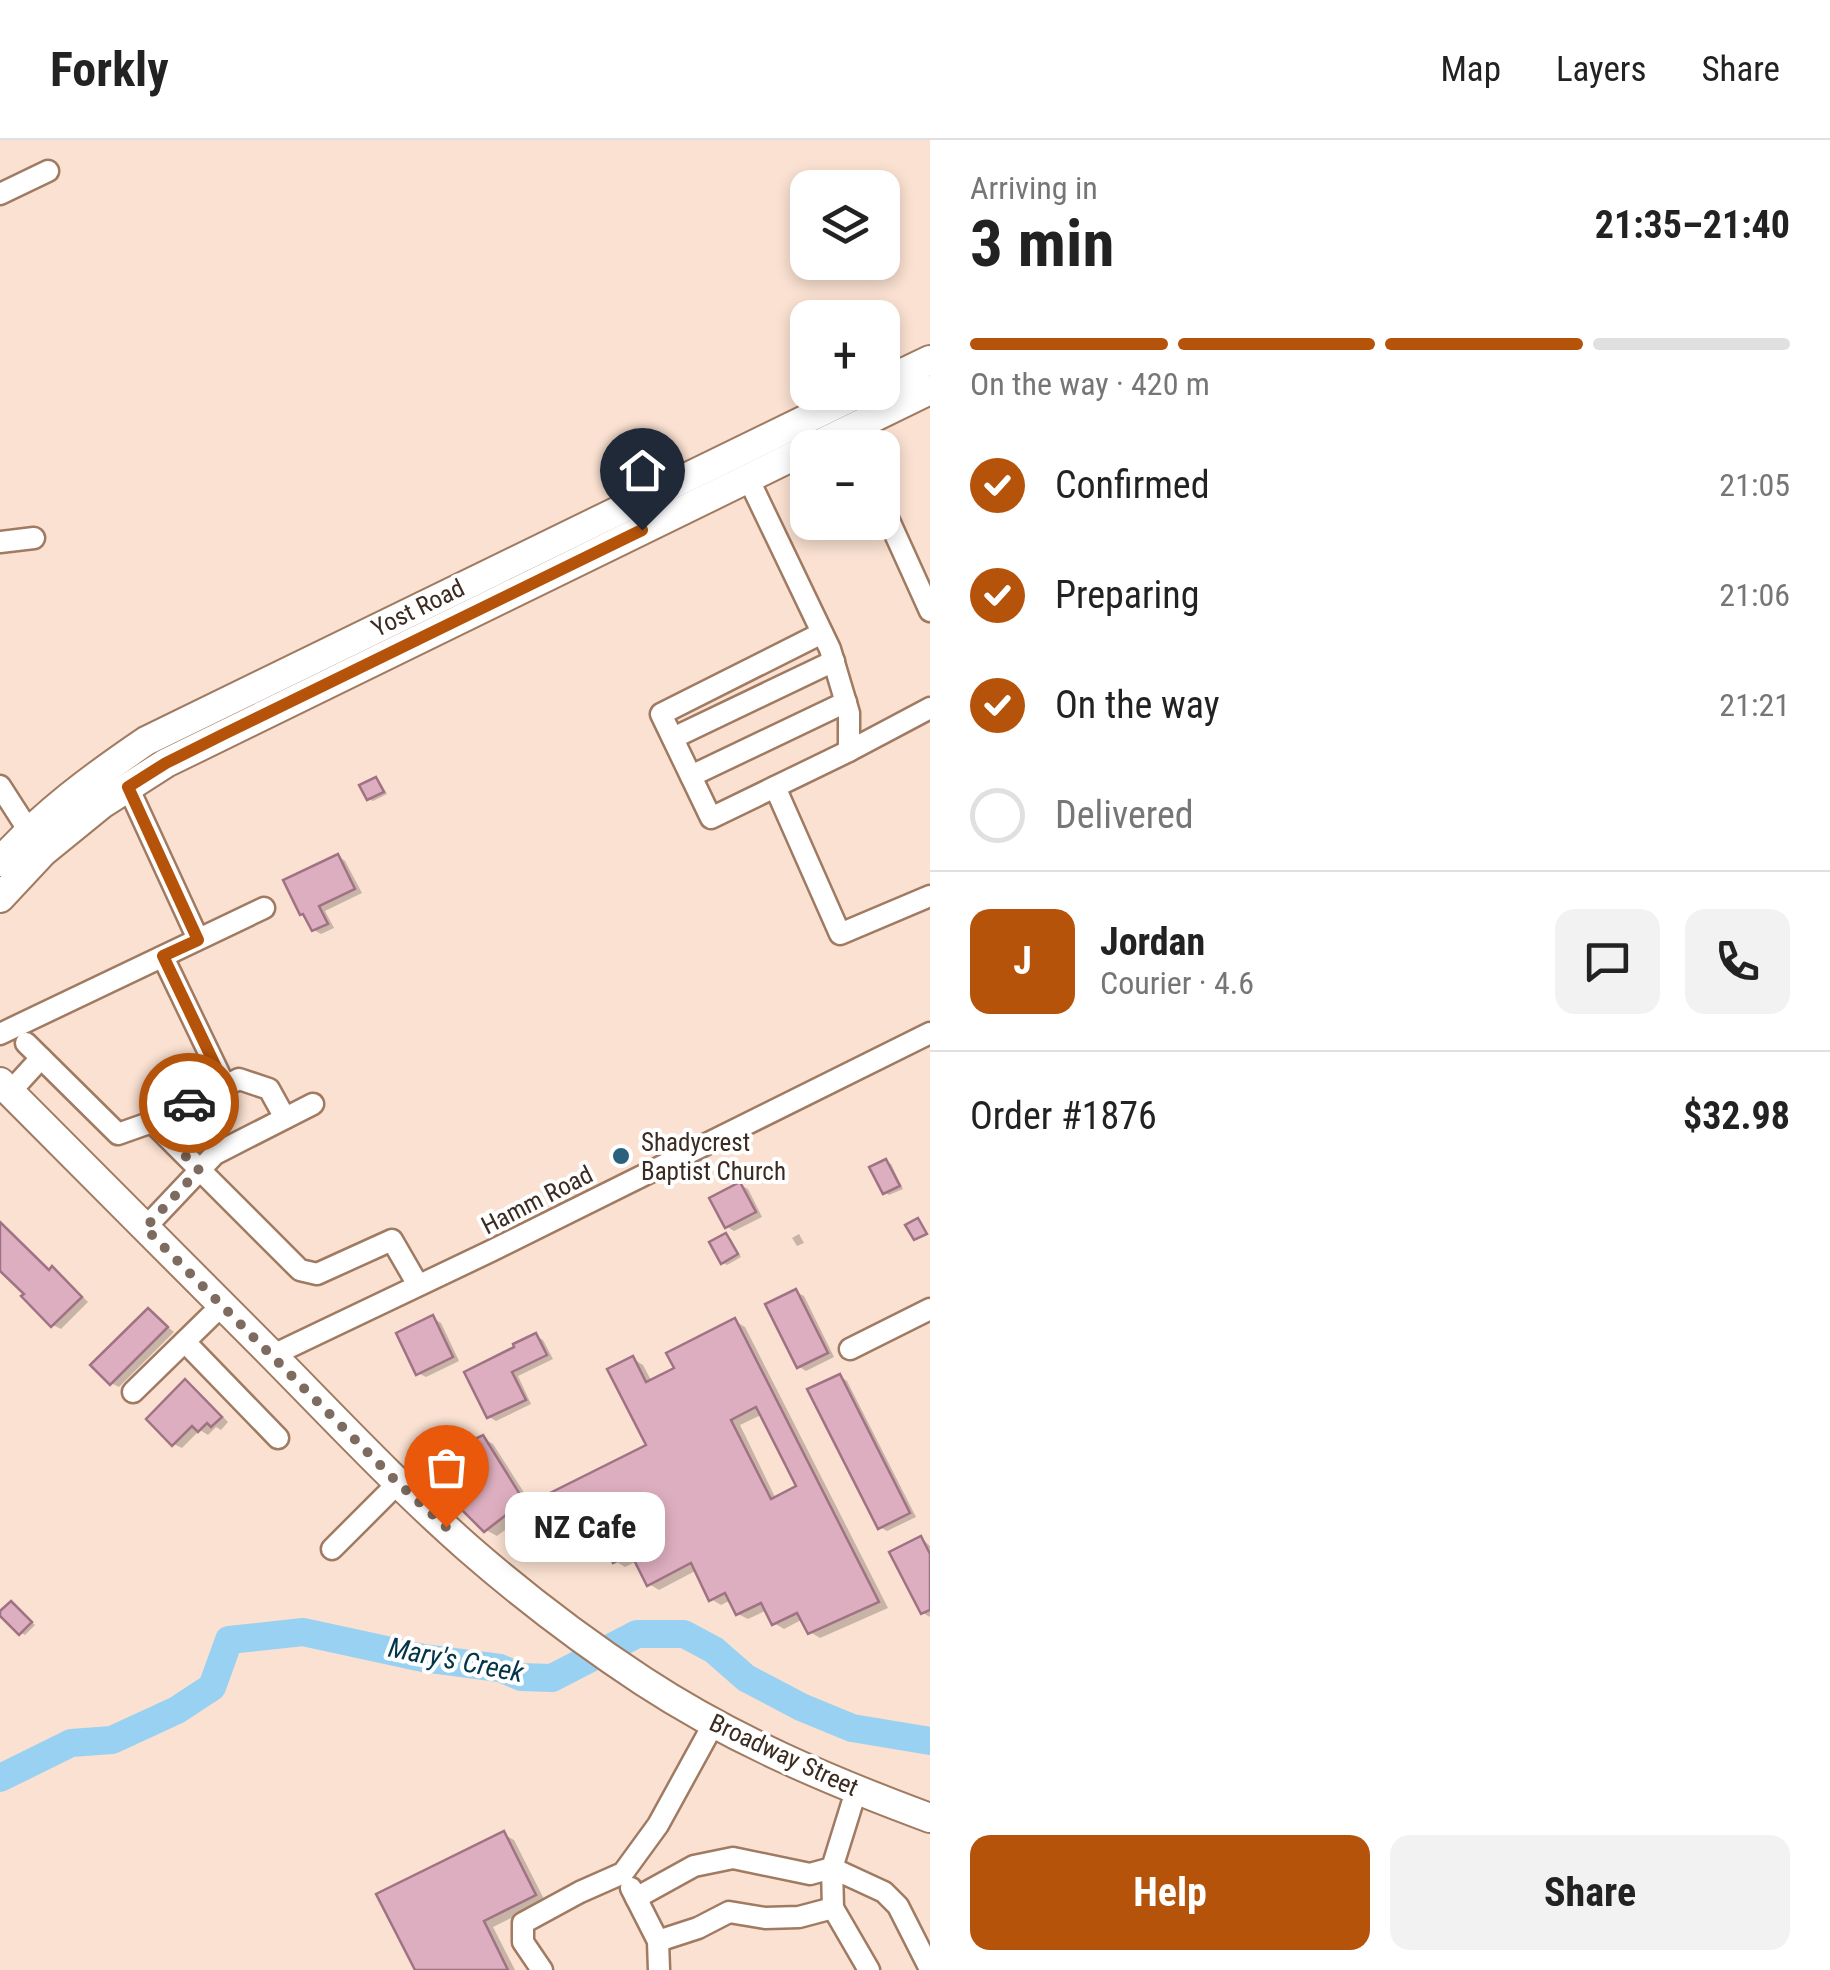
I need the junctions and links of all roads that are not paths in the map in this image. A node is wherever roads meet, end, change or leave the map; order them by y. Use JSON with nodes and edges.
{"nodes":[{"id":1,"x":48,"y":171,"type":"dead end"},
{"id":2,"x":0,"y":194,"type":"edge"},
{"id":3,"x":930,"y":360,"type":"edge"},
{"id":4,"x":900,"y":374,"type":"edge"},
{"id":5,"x":930,"y":390,"type":"edge"},
{"id":6,"x":829,"y":410,"type":"edge"},
{"id":7,"x":866,"y":430,"type":"edge"},
{"id":8,"x":790,"y":457,"type":"edge"},
{"id":9,"x":748,"y":478,"type":"junction"},
{"id":10,"x":601,"y":535,"type":"junction"},
{"id":11,"x":34,"y":538,"type":"dead end"},
{"id":12,"x":898,"y":540,"type":"edge"},
{"id":13,"x":0,"y":542,"type":"edge"},
{"id":14,"x":930,"y":611,"type":"edge"},
{"id":15,"x":822,"y":633,"type":"junction"},
{"id":16,"x":834,"y":661,"type":"junction"},
{"id":17,"x":336,"y":664,"type":"junction"},
{"id":18,"x":848,"y":708,"type":"junction"},
{"id":19,"x":930,"y":708,"type":"edge"},
{"id":20,"x":672,"y":738,"type":"junction"},
{"id":21,"x":849,"y":751,"type":"junction"},
{"id":22,"x":114,"y":762,"type":"junction"},
{"id":23,"x":691,"y":776,"type":"junction"},
{"id":24,"x":0,"y":786,"type":"edge"},
{"id":25,"x":128,"y":787,"type":"junction"},
{"id":26,"x":775,"y":787,"type":"junction"},
{"id":27,"x":36,"y":841,"type":"junction"},
{"id":28,"x":0,"y":862,"type":"edge"},
{"id":29,"x":930,"y":896,"type":"edge"},
{"id":30,"x":0,"y":898,"type":"edge"},
{"id":31,"x":264,"y":908,"type":"dead end"},
{"id":32,"x":198,"y":940,"type":"junction"},
{"id":33,"x":163,"y":956,"type":"junction"},
{"id":34,"x":930,"y":1032,"type":"edge"},
{"id":35,"x":0,"y":1034,"type":"edge"},
{"id":36,"x":225,"y":1086,"type":"junction"},
{"id":37,"x":5,"y":1087,"type":"edge"},
{"id":38,"x":313,"y":1104,"type":"dead end"},
{"id":39,"x":285,"y":1118,"type":"junction"},
{"id":40,"x":152,"y":1122,"type":"junction"},
{"id":41,"x":199,"y":1170,"type":"junction"},
{"id":42,"x":145,"y":1228,"type":"junction"},
{"id":43,"x":418,"y":1285,"type":"junction"},
{"id":44,"x":222,"y":1305,"type":"junction"},
{"id":45,"x":930,"y":1310,"type":"edge"},
{"id":46,"x":185,"y":1342,"type":"junction"},
{"id":47,"x":850,"y":1350,"type":"dead end"},
{"id":48,"x":272,"y":1356,"type":"junction"},
{"id":49,"x":133,"y":1392,"type":"dead end"},
{"id":50,"x":278,"y":1438,"type":"dead end"},
{"id":51,"x":398,"y":1483,"type":"junction"},
{"id":52,"x":332,"y":1549,"type":"dead end"},
{"id":53,"x":714,"y":1724,"type":"junction"},
{"id":54,"x":856,"y":1791,"type":"junction"},
{"id":55,"x":930,"y":1818,"type":"edge"},
{"id":56,"x":832,"y":1868,"type":"junction"},
{"id":57,"x":624,"y":1873,"type":"junction"},
{"id":58,"x":636,"y":1898,"type":"junction"},
{"id":59,"x":833,"y":1908,"type":"junction"},
{"id":60,"x":658,"y":1940,"type":"junction"},
{"id":61,"x":930,"y":1969,"type":"edge"},
{"id":62,"x":542,"y":1970,"type":"edge"},
{"id":63,"x":659,"y":1970,"type":"edge"},
{"id":64,"x":869,"y":1970,"type":"edge"}],
"edges":[{"from":1,"to":2,"type":"street"},
{"from":3,"to":4,"type":"main road"},
{"from":5,"to":7,"type":"main road","name":"Yost Road"},
{"from":6,"to":10,"type":"main road","name":"Yost Road"},
{"from":8,"to":9,"type":"main road","name":"Yost Road"},
{"from":9,"to":10,"type":"main road","name":"Yost Road"},
{"from":9,"to":15,"type":"street"},
{"from":10,"to":17,"type":"main road","name":"Yost Road"},
{"from":11,"to":13,"type":"street"},
{"from":12,"to":14,"type":"street"},
{"from":15,"to":16,"type":"street"},
{"from":15,"to":20,"type":"street"},
{"from":16,"to":18,"type":"street"},
{"from":16,"to":20,"type":"street"},
{"from":17,"to":22,"type":"main road","name":"Yost Road"},
{"from":17,"to":25,"type":"main road","name":"Yost Road"},
{"from":18,"to":21,"type":"street"},
{"from":18,"to":23,"type":"street"},
{"from":19,"to":21,"type":"street"},
{"from":20,"to":23,"type":"street"},
{"from":21,"to":26,"type":"street"},
{"from":22,"to":25,"type":"main road"},
{"from":22,"to":27,"type":"main road","name":"Yost Road"},
{"from":23,"to":26,"type":"street"},
{"from":24,"to":27,"type":"street"},
{"from":25,"to":27,"type":"main road","name":"Yost Road"},
{"from":25,"to":32,"type":"street"},
{"from":26,"to":29,"type":"street"},
{"from":27,"to":28,"type":"main road","name":"Yost Road"},
{"from":27,"to":30,"type":"main road","name":"Yost Road"},
{"from":31,"to":32,"type":"street"},
{"from":32,"to":33,"type":"street"},
{"from":33,"to":35,"type":"street"},
{"from":33,"to":36,"type":"street"},
{"from":34,"to":43,"type":"street","name":"Hamm Road"},
{"from":36,"to":39,"type":"street"},
{"from":36,"to":40,"type":"street"},
{"from":37,"to":40,"type":"street"},
{"from":37,"to":42,"type":"main road","name":"Broadway Street"},
{"from":38,"to":39,"type":"street"},
{"from":39,"to":41,"type":"street"},
{"from":40,"to":41,"type":"street"},
{"from":41,"to":42,"type":"street"},
{"from":41,"to":43,"type":"street"},
{"from":42,"to":44,"type":"main road","name":"Broadway Street"},
{"from":43,"to":48,"type":"street","name":"Hamm Road"},
{"from":44,"to":46,"type":"street"},
{"from":44,"to":48,"type":"main road","name":"Broadway Street"},
{"from":45,"to":47,"type":"street"},
{"from":46,"to":49,"type":"street"},
{"from":46,"to":50,"type":"street"},
{"from":48,"to":51,"type":"main road","name":"Broadway Street"},
{"from":51,"to":52,"type":"street"},
{"from":51,"to":53,"type":"main road","name":"Broadway Street"},
{"from":53,"to":54,"type":"main road","name":"Broadway Street"},
{"from":53,"to":57,"type":"street"},
{"from":54,"to":55,"type":"main road","name":"Broadway Street"},
{"from":54,"to":56,"type":"street"},
{"from":56,"to":58,"type":"street"},
{"from":56,"to":59,"type":"street"},
{"from":56,"to":61,"type":"street"},
{"from":57,"to":58,"type":"street"},
{"from":57,"to":62,"type":"street"},
{"from":58,"to":60,"type":"street"},
{"from":59,"to":60,"type":"street"},
{"from":59,"to":64,"type":"street"},
{"from":60,"to":63,"type":"street"}]}
